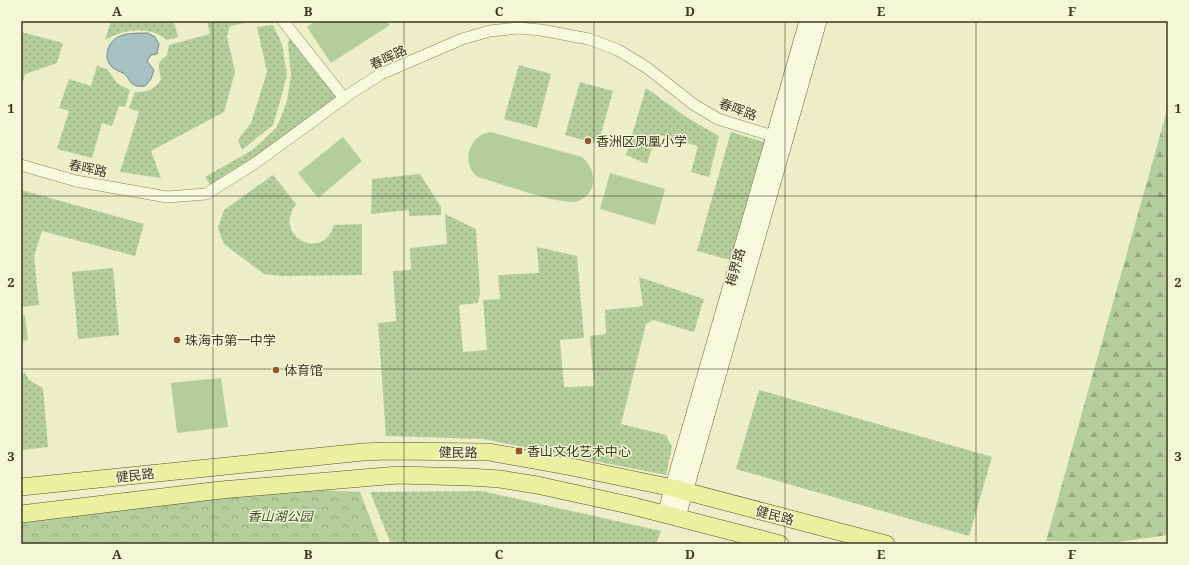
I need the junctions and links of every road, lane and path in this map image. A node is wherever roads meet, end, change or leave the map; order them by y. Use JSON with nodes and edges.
{"nodes":[{"id":1,"x":283,"y":21,"type":"edge"},
{"id":2,"x":807,"y":21,"type":"edge"},
{"id":3,"x":819,"y":21,"type":"edge"},
{"id":4,"x":344,"y":98,"type":"junction"},
{"id":5,"x":773,"y":136,"type":"junction"},
{"id":6,"x":21,"y":165,"type":"edge"},
{"id":7,"x":21,"y":487,"type":"edge"},
{"id":8,"x":679,"y":490,"type":"junction"},
{"id":9,"x":21,"y":514,"type":"edge"},
{"id":10,"x":672,"y":515,"type":"junction"},
{"id":11,"x":780,"y":544,"type":"edge"},
{"id":12,"x":886,"y":544,"type":"edge"}],
"edges":[{"from":1,"to":4,"type":"street"},
{"from":2,"to":5,"type":"main road","name":"梅界路"},
{"from":3,"to":8,"type":"main road"},
{"from":4,"to":5,"type":"street","name":"春晖路"},
{"from":4,"to":6,"type":"street","name":"春晖路"},
{"from":5,"to":8,"type":"main road","name":"梅界路"},
{"from":7,"to":8,"type":"main road","name":"健民路"},
{"from":8,"to":10,"type":"main road"},
{"from":8,"to":12,"type":"main road","name":"健民路"},
{"from":9,"to":10,"type":"main road","name":"健民路"},
{"from":10,"to":11,"type":"main road","name":"健民路"}]}
